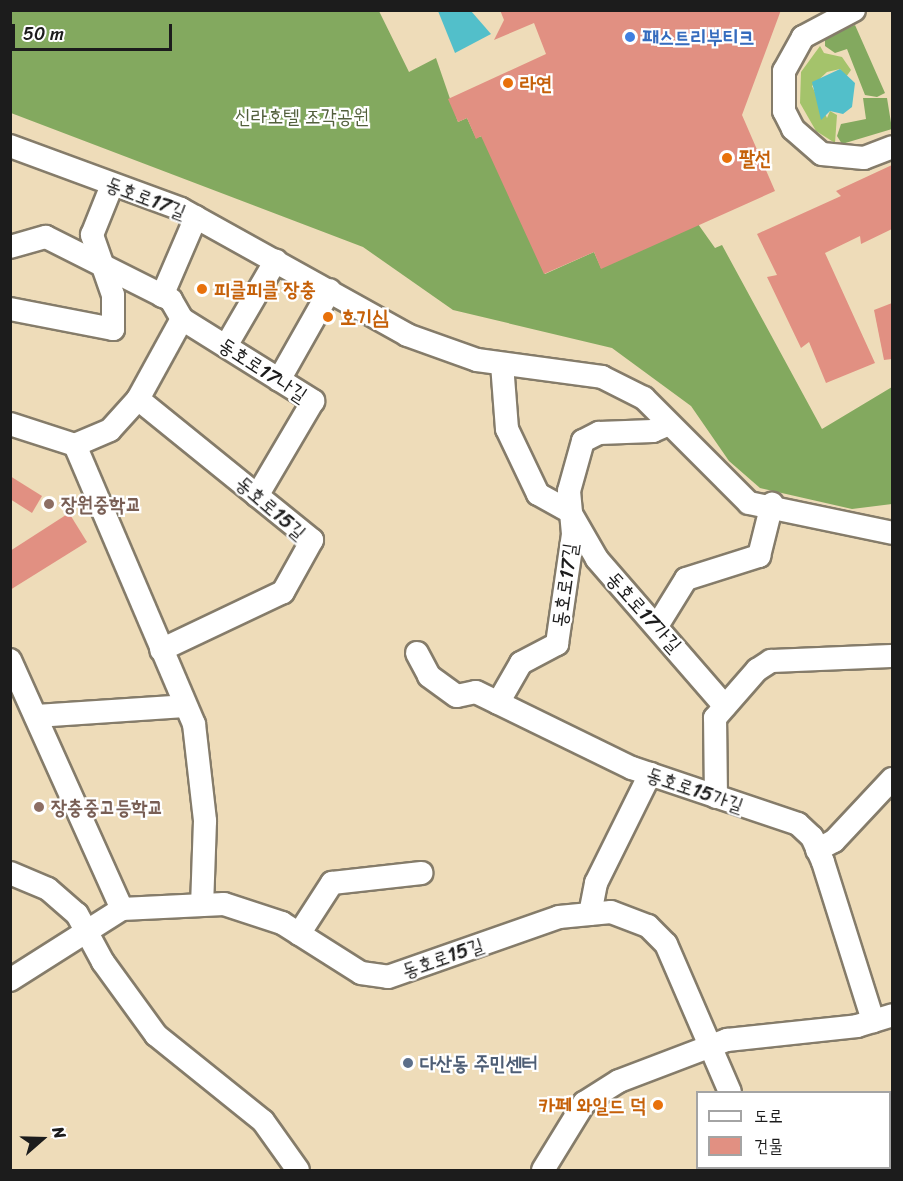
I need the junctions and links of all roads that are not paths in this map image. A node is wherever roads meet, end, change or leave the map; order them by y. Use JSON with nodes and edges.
{"nodes":[{"id":1,"x":854,"y":10,"type":"edge"},
{"id":2,"x":10,"y":146,"type":"edge"},
{"id":3,"x":892,"y":147,"type":"edge"},
{"id":4,"x":112,"y":185,"type":"junction"},
{"id":5,"x":196,"y":217,"type":"junction"},
{"id":6,"x":10,"y":247,"type":"edge"},
{"id":7,"x":276,"y":260,"type":"junction"},
{"id":8,"x":104,"y":269,"type":"junction"},
{"id":9,"x":330,"y":290,"type":"junction"},
{"id":10,"x":162,"y":296,"type":"junction"},
{"id":11,"x":10,"y":309,"type":"edge"},
{"id":12,"x":182,"y":319,"type":"junction"},
{"id":13,"x":226,"y":346,"type":"junction"},
{"id":14,"x":502,"y":364,"type":"junction"},
{"id":15,"x":279,"y":380,"type":"junction"},
{"id":16,"x":138,"y":399,"type":"junction"},
{"id":17,"x":10,"y":424,"type":"edge"},
{"id":18,"x":669,"y":424,"type":"junction"},
{"id":19,"x":75,"y":445,"type":"junction"},
{"id":20,"x":257,"y":496,"type":"junction"},
{"id":21,"x":771,"y":506,"type":"junction"},
{"id":22,"x":570,"y":512,"type":"junction"},
{"id":23,"x":892,"y":533,"type":"edge"},
{"id":24,"x":657,"y":626,"type":"junction"},
{"id":25,"x":160,"y":650,"type":"junction"},
{"id":26,"x":417,"y":653,"type":"dead end"},
{"id":27,"x":892,"y":656,"type":"edge"},
{"id":28,"x":10,"y":660,"type":"edge"},
{"id":29,"x":498,"y":703,"type":"junction"},
{"id":30,"x":185,"y":706,"type":"junction"},
{"id":31,"x":725,"y":706,"type":"junction"},
{"id":32,"x":36,"y":716,"type":"junction"},
{"id":33,"x":650,"y":774,"type":"junction"},
{"id":34,"x":892,"y":779,"type":"edge"},
{"id":35,"x":716,"y":796,"type":"junction"},
{"id":36,"x":818,"y":850,"type":"junction"},
{"id":37,"x":10,"y":873,"type":"edge"},
{"id":38,"x":421,"y":873,"type":"dead end"},
{"id":39,"x":202,"y":905,"type":"junction"},
{"id":40,"x":122,"y":909,"type":"junction"},
{"id":41,"x":590,"y":914,"type":"junction"},
{"id":42,"x":86,"y":931,"type":"junction"},
{"id":43,"x":299,"y":934,"type":"junction"},
{"id":44,"x":10,"y":980,"type":"edge"},
{"id":45,"x":883,"y":1018,"type":"edge"},
{"id":46,"x":713,"y":1045,"type":"junction"},
{"id":47,"x":730,"y":1091,"type":"edge"},
{"id":48,"x":298,"y":1170,"type":"edge"},
{"id":49,"x":543,"y":1170,"type":"edge"}],
"edges":[{"from":1,"to":3,"type":"street"},
{"from":2,"to":4,"type":"street","name":"동호로17길"},
{"from":4,"to":5,"type":"street","name":"동호로17길"},
{"from":4,"to":8,"type":"street"},
{"from":5,"to":7,"type":"street","name":"동호로17길"},
{"from":5,"to":10,"type":"street"},
{"from":6,"to":8,"type":"street","name":"동호로17나길"},
{"from":7,"to":9,"type":"street","name":"동호로17길"},
{"from":7,"to":13,"type":"street"},
{"from":8,"to":10,"type":"street","name":"동호로17나길"},
{"from":8,"to":11,"type":"street"},
{"from":9,"to":14,"type":"street","name":"동호로17길"},
{"from":9,"to":15,"type":"street"},
{"from":10,"to":12,"type":"street","name":"동호로17나길"},
{"from":12,"to":13,"type":"street","name":"동호로17나길"},
{"from":12,"to":16,"type":"street"},
{"from":13,"to":15,"type":"street","name":"동호로17나길"},
{"from":14,"to":18,"type":"street","name":"동호로17길"},
{"from":14,"to":22,"type":"street"},
{"from":15,"to":20,"type":"street","name":"동호로17나길"},
{"from":16,"to":19,"type":"street"},
{"from":16,"to":20,"type":"street","name":"동호로15길"},
{"from":17,"to":19,"type":"street"},
{"from":18,"to":21,"type":"street","name":"동호로17길"},
{"from":18,"to":22,"type":"street","name":"동호로17길"},
{"from":19,"to":25,"type":"street"},
{"from":20,"to":25,"type":"street","name":"동호로15길"},
{"from":21,"to":23,"type":"street","name":"동호로17길"},
{"from":21,"to":24,"type":"street"},
{"from":22,"to":24,"type":"street","name":"동호로17가길"},
{"from":22,"to":29,"type":"street","name":"동호로17길"},
{"from":24,"to":31,"type":"street","name":"동호로17가길"},
{"from":25,"to":30,"type":"street"},
{"from":26,"to":29,"type":"street","name":"동호로15가길"},
{"from":27,"to":31,"type":"street"},
{"from":28,"to":32,"type":"street"},
{"from":29,"to":33,"type":"street","name":"동호로15가길"},
{"from":30,"to":32,"type":"street"},
{"from":30,"to":39,"type":"street"},
{"from":31,"to":35,"type":"street"},
{"from":32,"to":40,"type":"street"},
{"from":33,"to":35,"type":"street","name":"동호로15가길"},
{"from":33,"to":41,"type":"street"},
{"from":34,"to":36,"type":"street"},
{"from":35,"to":36,"type":"street","name":"동호로15가길"},
{"from":36,"to":45,"type":"street","name":"동호로15가길"},
{"from":37,"to":42,"type":"street"},
{"from":38,"to":43,"type":"street"},
{"from":39,"to":40,"type":"street","name":"동호로15길"},
{"from":39,"to":43,"type":"street","name":"동호로15길"},
{"from":40,"to":42,"type":"street","name":"동호로15길"},
{"from":41,"to":43,"type":"street","name":"동호로15길"},
{"from":41,"to":46,"type":"street","name":"동호로15길"},
{"from":42,"to":44,"type":"street","name":"동호로15길"},
{"from":42,"to":48,"type":"street"},
{"from":45,"to":46,"type":"street"},
{"from":46,"to":47,"type":"street","name":"동호로15길"},
{"from":46,"to":49,"type":"street"}]}
